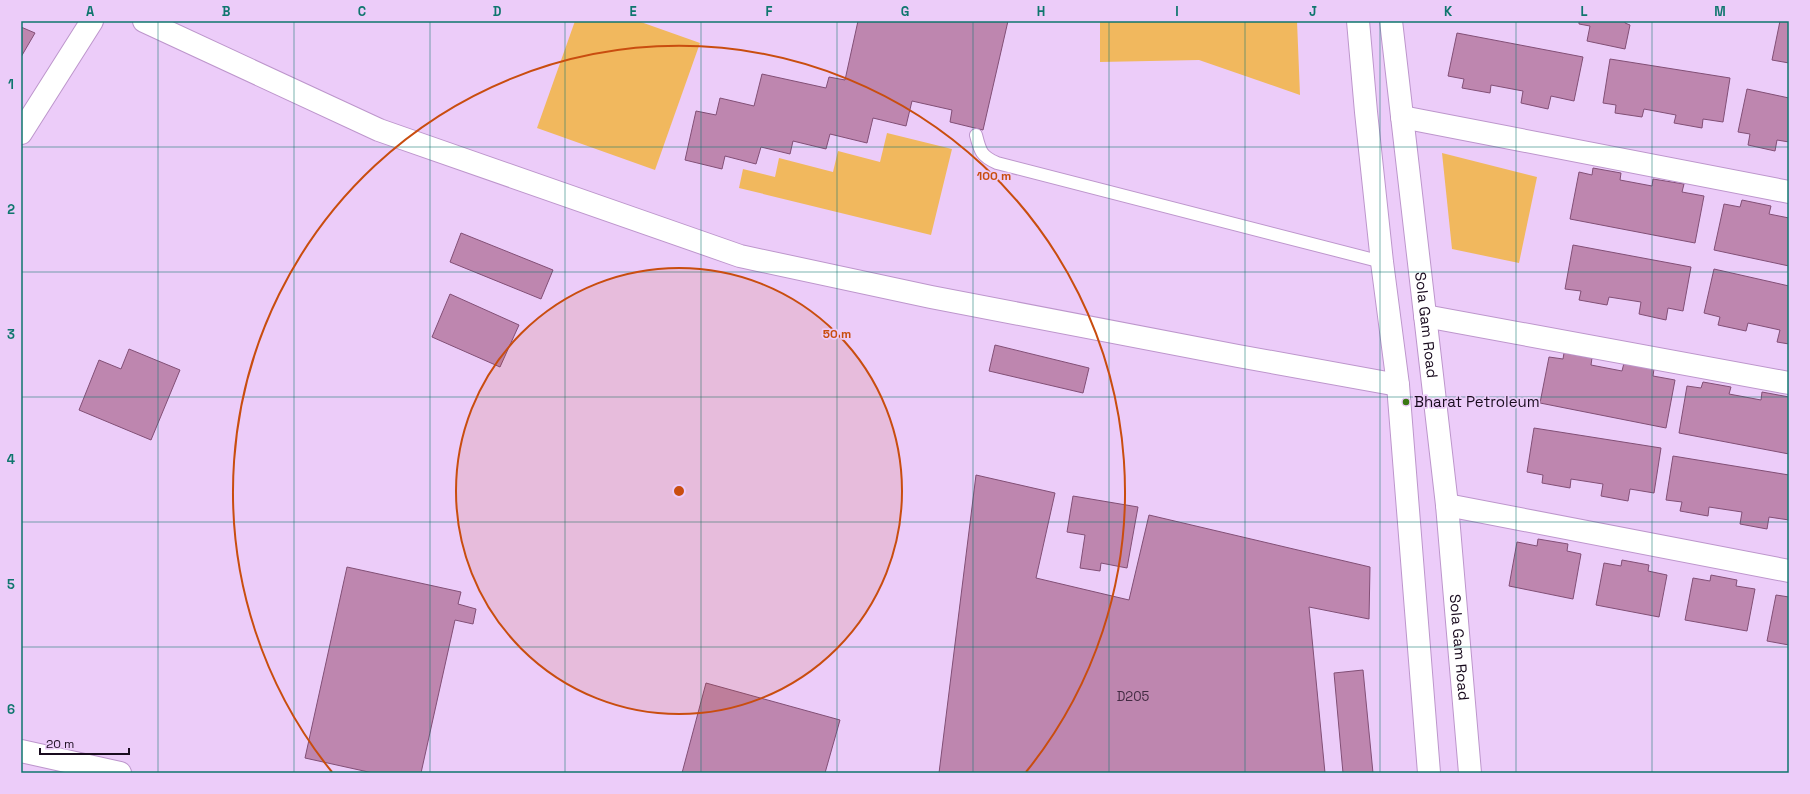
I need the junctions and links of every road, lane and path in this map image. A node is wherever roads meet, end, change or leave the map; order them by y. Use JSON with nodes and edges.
{"nodes":[{"id":1,"x":92,"y":21,"type":"edge"},
{"id":2,"x":144,"y":21,"type":"edge"},
{"id":3,"x":1358,"y":21,"type":"edge"},
{"id":4,"x":1392,"y":21,"type":"edge"},
{"id":5,"x":1402,"y":117,"type":"junction"},
{"id":6,"x":21,"y":133,"type":"edge"},
{"id":7,"x":976,"y":135,"type":"dead end"},
{"id":8,"x":1789,"y":192,"type":"edge"},
{"id":9,"x":1382,"y":262,"type":"junction"},
{"id":10,"x":1425,"y":316,"type":"junction"},
{"id":11,"x":1789,"y":383,"type":"edge"},
{"id":12,"x":1398,"y":385,"type":"junction"},
{"id":13,"x":1447,"y":505,"type":"junction"},
{"id":14,"x":1789,"y":571,"type":"edge"},
{"id":15,"x":21,"y":751,"type":"edge"},
{"id":16,"x":120,"y":773,"type":"edge"},
{"id":17,"x":1428,"y":773,"type":"edge"},
{"id":18,"x":1470,"y":773,"type":"edge"}],
"edges":[{"from":1,"to":6,"type":"street"},
{"from":2,"to":12,"type":"street"},
{"from":3,"to":9,"type":"street"},
{"from":4,"to":5,"type":"street","name":"Sola Gam Road"},
{"from":5,"to":8,"type":"street"},
{"from":5,"to":10,"type":"street","name":"Sola Gam Road"},
{"from":7,"to":9,"type":"lane"},
{"from":9,"to":12,"type":"street"},
{"from":10,"to":11,"type":"street"},
{"from":10,"to":13,"type":"street","name":"Sola Gam Road"},
{"from":12,"to":17,"type":"street"},
{"from":13,"to":14,"type":"street"},
{"from":13,"to":18,"type":"street","name":"Sola Gam Road"},
{"from":15,"to":16,"type":"street"}]}
